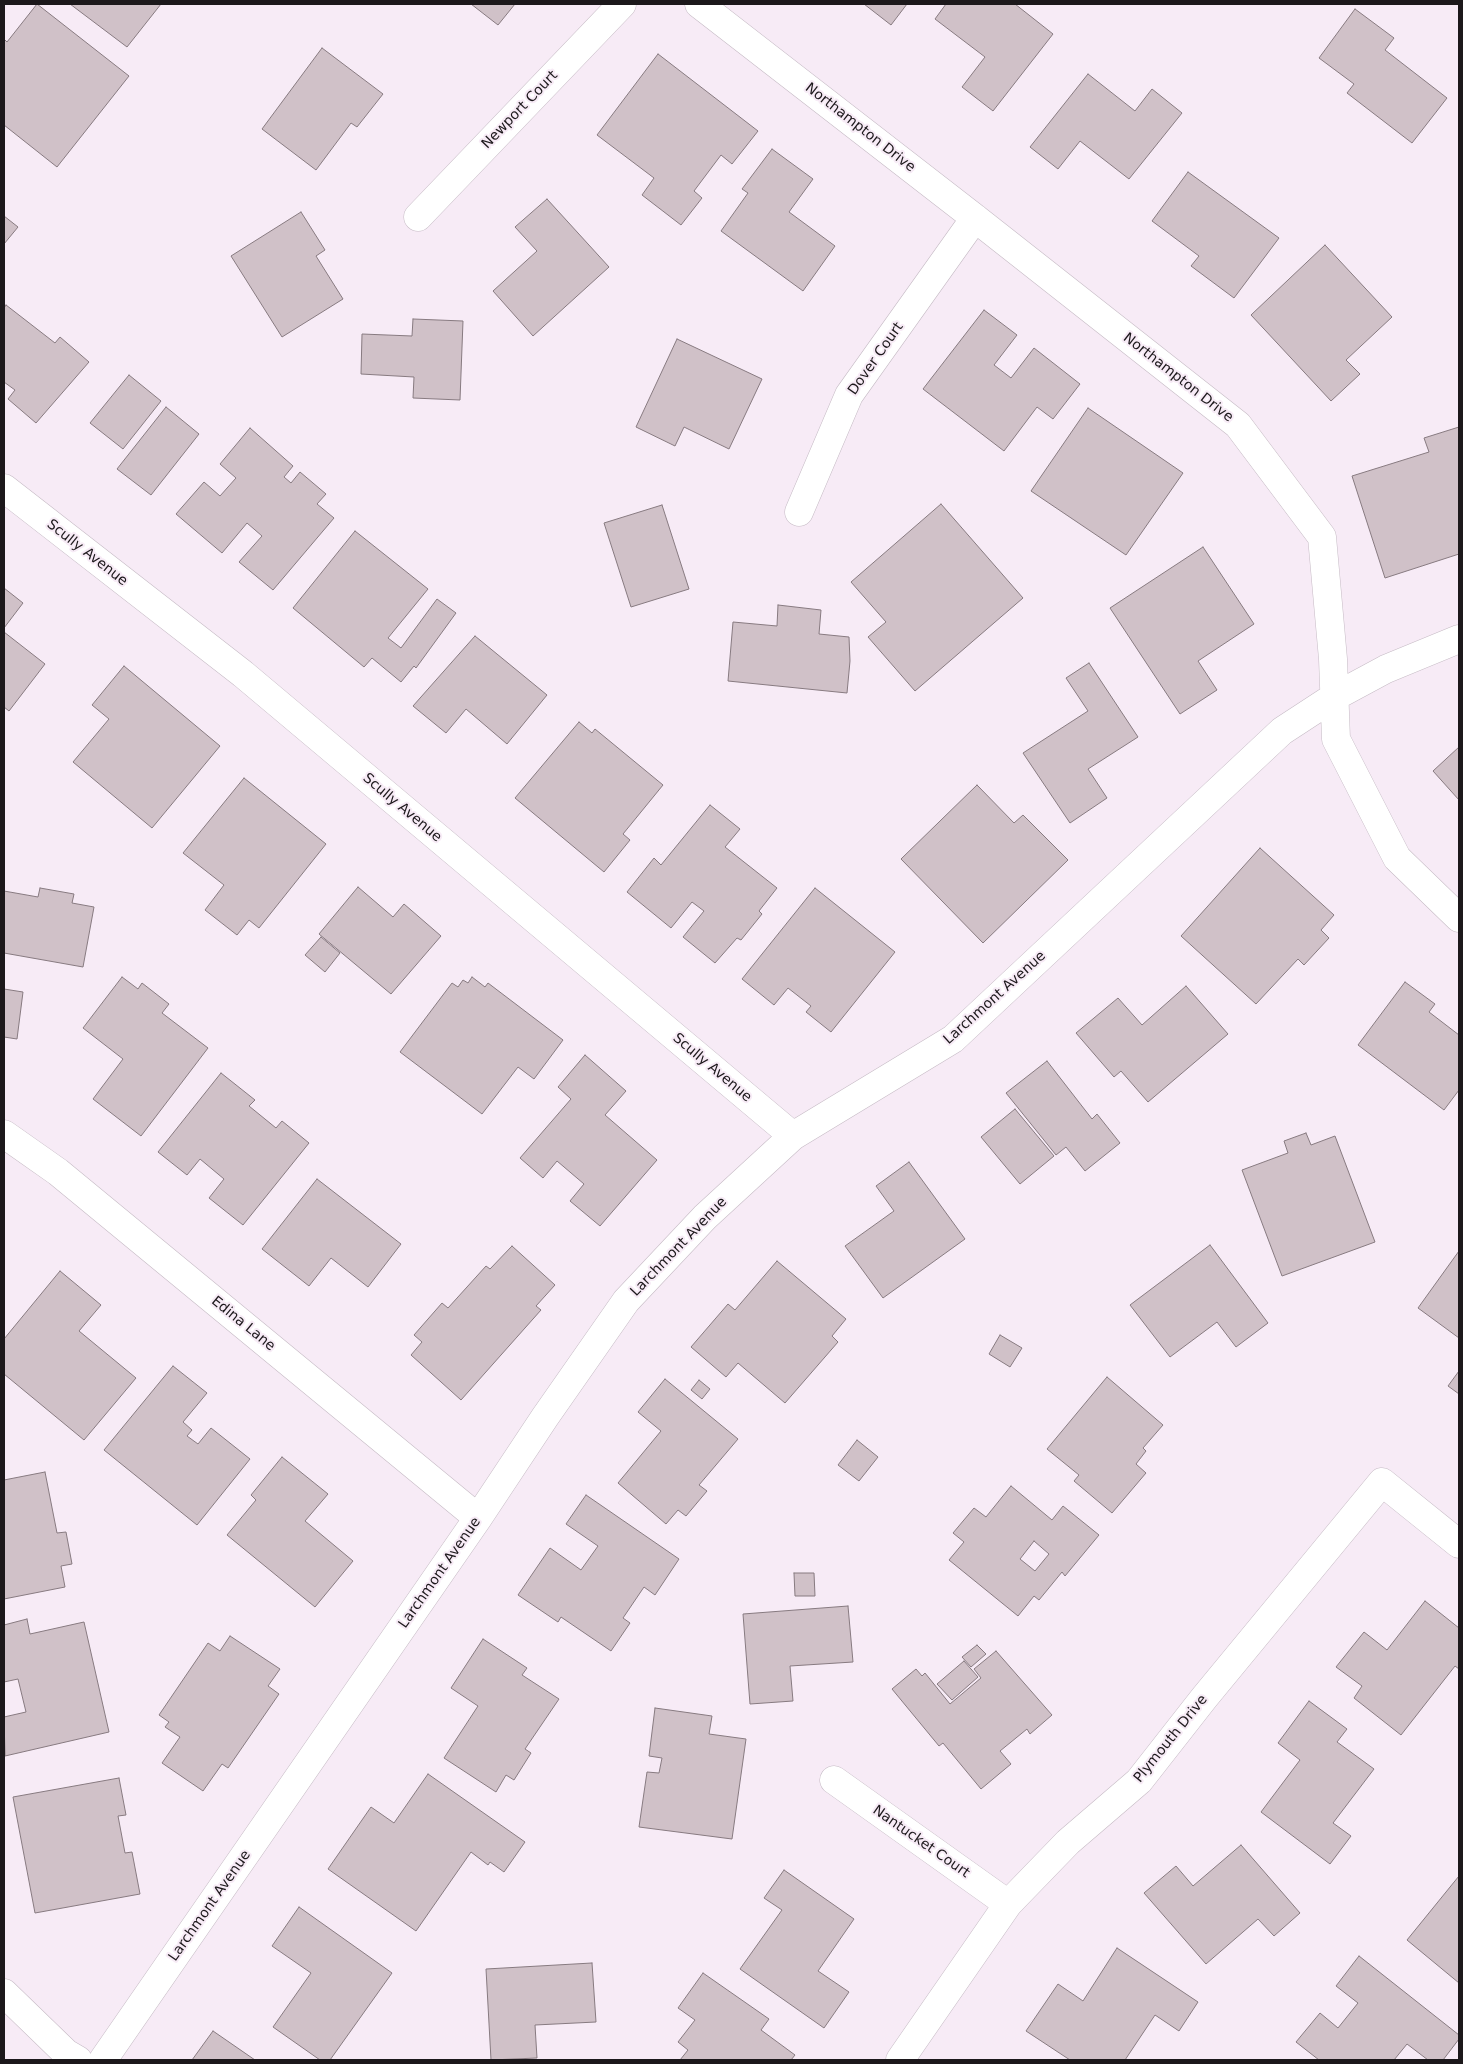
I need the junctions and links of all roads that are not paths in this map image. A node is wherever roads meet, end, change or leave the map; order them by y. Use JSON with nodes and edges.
{"nodes":[{"id":1,"x":622,"y":4,"type":"edge"},
{"id":2,"x":699,"y":4,"type":"edge"},
{"id":3,"x":418,"y":217,"type":"dead end"},
{"id":4,"x":975,"y":218,"type":"junction"},
{"id":5,"x":4,"y":488,"type":"edge"},
{"id":6,"x":799,"y":512,"type":"dead end"},
{"id":7,"x":1459,"y":640,"type":"edge"},
{"id":8,"x":1334,"y":697,"type":"junction"},
{"id":9,"x":1459,"y":918,"type":"edge"},
{"id":10,"x":4,"y":1134,"type":"edge"},
{"id":11,"x":793,"y":1136,"type":"junction"},
{"id":12,"x":478,"y":1518,"type":"junction"},
{"id":13,"x":1459,"y":1544,"type":"edge"},
{"id":14,"x":834,"y":1780,"type":"dead end"},
{"id":15,"x":1008,"y":1904,"type":"junction"},
{"id":16,"x":4,"y":1993,"type":"edge"},
{"id":17,"x":78,"y":2060,"type":"edge"},
{"id":18,"x":103,"y":2060,"type":"edge"},
{"id":19,"x":900,"y":2060,"type":"edge"}],
"edges":[{"from":1,"to":3,"type":"street","name":"Newport Court"},
{"from":2,"to":4,"type":"street","name":"Northampton Drive"},
{"from":4,"to":6,"type":"street","name":"Dover Court"},
{"from":4,"to":8,"type":"street","name":"Northampton Drive"},
{"from":5,"to":11,"type":"street","name":"Scully Avenue"},
{"from":7,"to":8,"type":"street","name":"Larchmont Avenue"},
{"from":8,"to":9,"type":"street","name":"Northampton Drive"},
{"from":8,"to":11,"type":"street","name":"Larchmont Avenue"},
{"from":10,"to":12,"type":"street","name":"Edina Lane"},
{"from":11,"to":12,"type":"street","name":"Larchmont Avenue"},
{"from":12,"to":18,"type":"street","name":"Larchmont Avenue"},
{"from":13,"to":15,"type":"street","name":"Plymouth Drive"},
{"from":14,"to":15,"type":"street","name":"Nantucket Court"},
{"from":15,"to":19,"type":"street","name":"Plymouth Drive"},
{"from":16,"to":17,"type":"street"}]}
